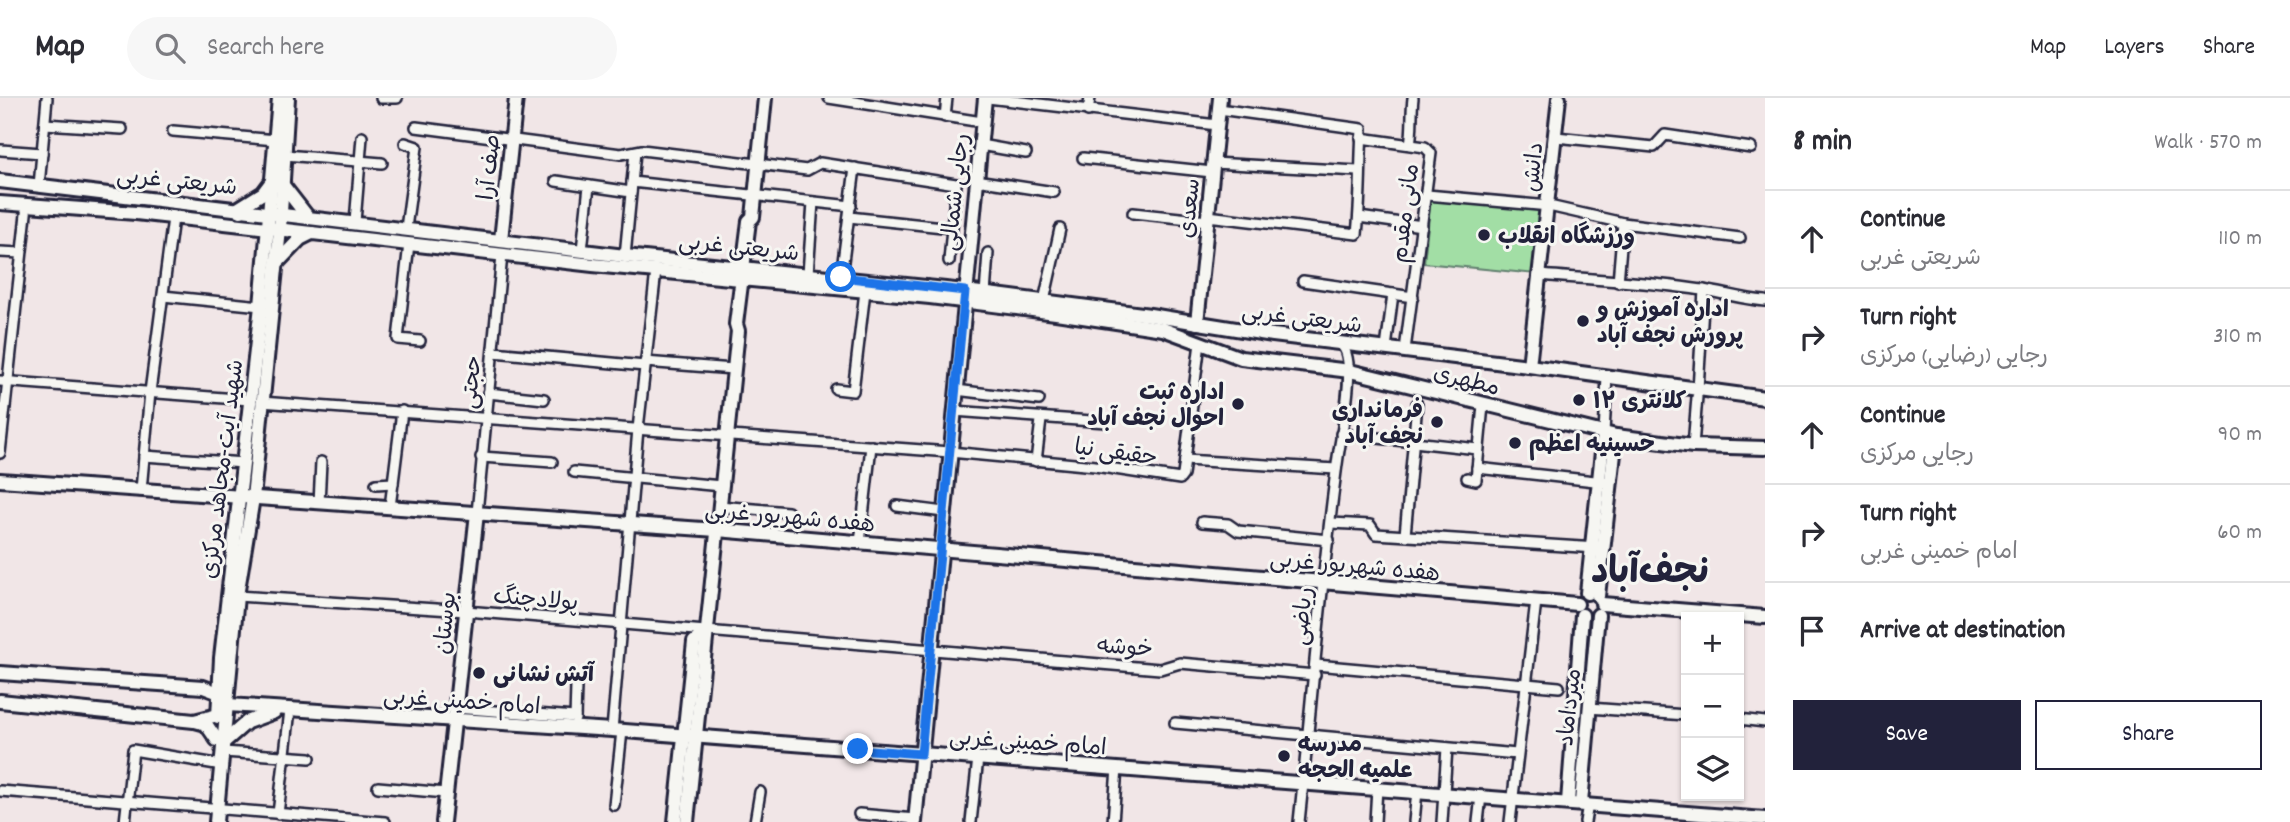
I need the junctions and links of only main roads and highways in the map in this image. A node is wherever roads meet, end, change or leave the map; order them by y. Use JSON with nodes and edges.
{"nodes":[{"id":1,"x":279,"y":98,"type":"edge"},
{"id":2,"x":288,"y":98,"type":"edge"},
{"id":3,"x":516,"y":98,"type":"edge"},
{"id":4,"x":765,"y":98,"type":"edge"},
{"id":5,"x":986,"y":98,"type":"edge"},
{"id":6,"x":1559,"y":98,"type":"edge"},
{"id":7,"x":1219,"y":104,"type":"edge"},
{"id":8,"x":278,"y":176,"type":"junction"},
{"id":9,"x":0,"y":181,"type":"edge"},
{"id":10,"x":0,"y":203,"type":"edge"},
{"id":11,"x":239,"y":208,"type":"junction"},
{"id":12,"x":274,"y":213,"type":"junction"},
{"id":13,"x":307,"y":216,"type":"junction"},
{"id":14,"x":753,"y":217,"type":"junction"},
{"id":15,"x":238,"y":225,"type":"junction"},
{"id":16,"x":274,"y":229,"type":"junction"},
{"id":17,"x":312,"y":233,"type":"junction"},
{"id":18,"x":502,"y":240,"type":"junction"},
{"id":19,"x":746,"y":247,"type":"junction"},
{"id":20,"x":276,"y":264,"type":"junction"},
{"id":21,"x":710,"y":271,"type":"junction"},
{"id":22,"x":747,"y":274,"type":"junction"},
{"id":23,"x":964,"y":297,"type":"junction"},
{"id":24,"x":738,"y":305,"type":"junction"},
{"id":25,"x":1197,"y":323,"type":"junction"},
{"id":26,"x":1163,"y":329,"type":"joint"},
{"id":27,"x":738,"y":331,"type":"junction"},
{"id":28,"x":1529,"y":366,"type":"junction"},
{"id":29,"x":1765,"y":398,"type":"edge"},
{"id":30,"x":256,"y":401,"type":"junction"},
{"id":31,"x":1610,"y":434,"type":"junction"},
{"id":32,"x":1765,"y":448,"type":"edge"},
{"id":33,"x":249,"y":477,"type":"junction"},
{"id":34,"x":0,"y":480,"type":"edge"},
{"id":35,"x":219,"y":496,"type":"junction"},
{"id":36,"x":246,"y":498,"type":"junction"},
{"id":37,"x":279,"y":500,"type":"junction"},
{"id":38,"x":477,"y":513,"type":"junction"},
{"id":39,"x":236,"y":524,"type":"junction"},
{"id":40,"x":717,"y":530,"type":"junction"},
{"id":41,"x":941,"y":550,"type":"junction"},
{"id":42,"x":1596,"y":602,"type":"junction"},
{"id":43,"x":1579,"y":610,"type":"junction"},
{"id":44,"x":1765,"y":617,"type":"edge"},
{"id":45,"x":221,"y":658,"type":"junction"},
{"id":46,"x":0,"y":673,"type":"edge"},
{"id":47,"x":198,"y":687,"type":"junction"},
{"id":48,"x":219,"y":693,"type":"junction"},
{"id":49,"x":0,"y":701,"type":"edge"},
{"id":50,"x":228,"y":705,"type":"junction"},
{"id":51,"x":287,"y":710,"type":"junction"},
{"id":52,"x":455,"y":714,"type":"junction"},
{"id":53,"x":206,"y":719,"type":"junction"},
{"id":54,"x":691,"y":736,"type":"junction"},
{"id":55,"x":220,"y":753,"type":"junction"},
{"id":56,"x":921,"y":754,"type":"junction"},
{"id":57,"x":1579,"y":803,"type":"junction"},
{"id":58,"x":213,"y":816,"type":"edge"},
{"id":59,"x":1765,"y":819,"type":"edge"},
{"id":60,"x":915,"y":821,"type":"edge"},
{"id":61,"x":443,"y":822,"type":"edge"},
{"id":62,"x":675,"y":822,"type":"edge"},
{"id":63,"x":687,"y":822,"type":"edge"}],
"edges":[{"from":1,"to":8,"type":"main road"},
{"from":2,"to":8,"type":"main road"},
{"from":3,"to":18,"type":"main road","name":"صف آرا"},
{"from":4,"to":14,"type":"main road"},
{"from":5,"to":23,"type":"main road","name":"رجایی شمالی"},
{"from":6,"to":28,"type":"main road","name":"دانش"},
{"from":7,"to":25,"type":"main road","name":"سعدی"},
{"from":8,"to":11,"type":"main road"},
{"from":8,"to":12,"type":"main road"},
{"from":8,"to":13,"type":"main road"},
{"from":9,"to":11,"type":"main road","name":"شریعتی غربی"},
{"from":10,"to":15,"type":"main road","name":"شریعتی غربی"},
{"from":11,"to":12,"type":"main road","name":"شریعتی غربی"},
{"from":11,"to":15,"type":"main road"},
{"from":12,"to":13,"type":"main road","name":"شریعتی غربی"},
{"from":12,"to":16,"type":"main road"},
{"from":13,"to":18,"type":"main road","name":"شریعتی غربی"},
{"from":14,"to":19,"type":"main road"},
{"from":14,"to":22,"type":"main road"},
{"from":15,"to":16,"type":"main road","name":"شریعتی غربی"},
{"from":16,"to":17,"type":"main road","name":"شریعتی غربی"},
{"from":16,"to":20,"type":"main road","name":"شهید آیت-مجاهد مرکزی"},
{"from":16,"to":30,"type":"main road","name":"شهید آیت-مجاهد مرکزی"},
{"from":17,"to":20,"type":"main road"},
{"from":17,"to":21,"type":"main road","name":"شریعتی غربی"},
{"from":18,"to":21,"type":"main road","name":"شریعتی غربی"},
{"from":19,"to":21,"type":"main road"},
{"from":19,"to":22,"type":"main road"},
{"from":20,"to":30,"type":"main road","name":"شهید آیت-مجاهد مرکزی"},
{"from":21,"to":22,"type":"main road","name":"شریعتی غربی"},
{"from":21,"to":24,"type":"main road"},
{"from":22,"to":23,"type":"main road","name":"شریعتی غربی"},
{"from":22,"to":23,"type":"main road","name":"شریعتی غربی"},
{"from":22,"to":24,"type":"main road"},
{"from":22,"to":27,"type":"main road"},
{"from":23,"to":25,"type":"main road","name":"شریعتی غربی"},
{"from":23,"to":26,"type":"main road","name":"شریعتی غربی"},
{"from":23,"to":41,"type":"main road","name":"رجایی شمالی"},
{"from":24,"to":27,"type":"main road"},
{"from":25,"to":28,"type":"main road","name":"شریعتی غربی"},
{"from":26,"to":31,"type":"main road","name":"مطهری"},
{"from":27,"to":40,"type":"main road"},
{"from":28,"to":29,"type":"main road","name":"شریعتی غربی"},
{"from":30,"to":33,"type":"main road","name":"شهید آیت-مجاهد مرکزی"},
{"from":30,"to":33,"type":"main road","name":"شهید آیت-مجاهد مرکزی"},
{"from":31,"to":32,"type":"main road","name":"مطهری"},
{"from":31,"to":42,"type":"main road","name":"میرداماد"},
{"from":33,"to":35,"type":"main road"},
{"from":33,"to":36,"type":"main road","name":"شهید آیت-مجاهد مرکزی"},
{"from":33,"to":37,"type":"main road"},
{"from":34,"to":35,"type":"main road","name":"هفده شهریور غربی"},
{"from":35,"to":36,"type":"main road","name":"هفده شهریور غربی"},
{"from":35,"to":39,"type":"main road"},
{"from":36,"to":37,"type":"main road","name":"هفده شهریور غربی"},
{"from":36,"to":39,"type":"main road","name":"شهید آیت-مجاهد مرکزی"},
{"from":36,"to":50,"type":"main road","name":"شهید آیت-مجاهد مرکزی"},
{"from":37,"to":38,"type":"main road","name":"هفده شهریور غربی"},
{"from":38,"to":40,"type":"main road","name":"هفده شهریور غربی"},
{"from":38,"to":52,"type":"main road","name":"بوستان"},
{"from":39,"to":45,"type":"main road","name":"شهید آیت-مجاهد مرکزی"},
{"from":40,"to":41,"type":"main road","name":"هفده شهریور غربی"},
{"from":40,"to":54,"type":"main road"},
{"from":41,"to":43,"type":"main road","name":"هفده شهریور غربی"},
{"from":41,"to":56,"type":"main road","name":"رجایی شمالی"},
{"from":42,"to":43,"type":"main road"},
{"from":42,"to":43,"type":"main road","name":"هفده شهریور غربی"},
{"from":42,"to":44,"type":"main road"},
{"from":42,"to":57,"type":"main road","name":"میرداماد"},
{"from":43,"to":57,"type":"main road","name":"میرداماد"},
{"from":45,"to":47,"type":"main road"},
{"from":45,"to":48,"type":"main road","name":"شهید آیت-مجاهد مرکزی"},
{"from":46,"to":47,"type":"main road"},
{"from":47,"to":48,"type":"main road"},
{"from":48,"to":50,"type":"main road"},
{"from":48,"to":53,"type":"main road","name":"شهید آیت-مجاهد مرکزی"},
{"from":49,"to":53,"type":"main road"},
{"from":50,"to":51,"type":"main road","name":"امام خمینی غربی"},
{"from":50,"to":53,"type":"main road"},
{"from":50,"to":55,"type":"main road","name":"شهید آیت-مجاهد مرکزی"},
{"from":51,"to":52,"type":"main road","name":"امام خمینی غربی"},
{"from":51,"to":55,"type":"main road"},
{"from":52,"to":54,"type":"main road","name":"امام خمینی غربی"},
{"from":52,"to":61,"type":"main road","name":"بوستان"},
{"from":53,"to":55,"type":"main road","name":"شهید آیت-مجاهد مرکزی"},
{"from":53,"to":55,"type":"main road"},
{"from":54,"to":56,"type":"main road","name":"امام خمینی غربی"},
{"from":54,"to":62,"type":"main road"},
{"from":54,"to":63,"type":"main road"},
{"from":55,"to":58,"type":"main road"},
{"from":56,"to":57,"type":"main road","name":"امام خمینی غربی"},
{"from":56,"to":60,"type":"main road","name":"رجایی شمالی"},
{"from":57,"to":59,"type":"main road","name":"امام خمینی غربی"}]}
